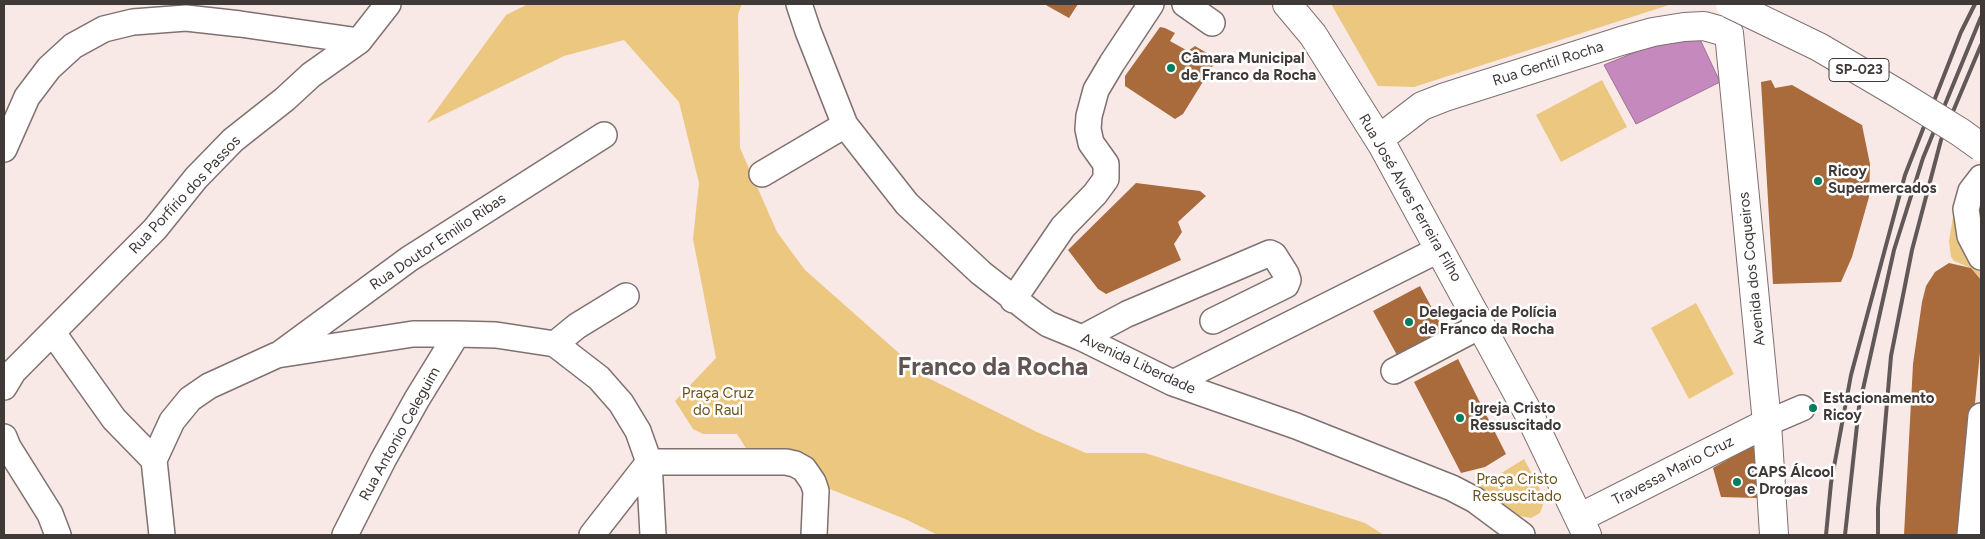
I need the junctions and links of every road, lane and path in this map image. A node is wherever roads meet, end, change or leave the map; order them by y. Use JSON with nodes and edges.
{"nodes":[{"id":1,"x":388,"y":4,"type":"edge"},
{"id":2,"x":799,"y":4,"type":"edge"},
{"id":3,"x":1152,"y":4,"type":"edge"},
{"id":4,"x":1185,"y":4,"type":"edge"},
{"id":5,"x":1287,"y":4,"type":"edge"},
{"id":6,"x":1731,"y":4,"type":"edge"},
{"id":7,"x":1303,"y":15,"type":"edge"},
{"id":8,"x":1212,"y":23,"type":"dead end"},
{"id":9,"x":1729,"y":33,"type":"junction"},
{"id":10,"x":359,"y":41,"type":"junction"},
{"id":11,"x":845,"y":125,"type":"junction"},
{"id":12,"x":604,"y":135,"type":"dead end"},
{"id":13,"x":1379,"y":139,"type":"junction"},
{"id":14,"x":1981,"y":147,"type":"edge"},
{"id":15,"x":4,"y":149,"type":"edge"},
{"id":16,"x":762,"y":174,"type":"dead end"},
{"id":17,"x":1981,"y":178,"type":"edge"},
{"id":18,"x":1440,"y":249,"type":"junction"},
{"id":19,"x":1981,"y":257,"type":"edge"},
{"id":20,"x":626,"y":296,"type":"dead end"},
{"id":21,"x":1013,"y":300,"type":"junction"},
{"id":22,"x":1213,"y":321,"type":"dead end"},
{"id":23,"x":1482,"y":325,"type":"junction"},
{"id":24,"x":53,"y":333,"type":"junction"},
{"id":25,"x":457,"y":334,"type":"junction"},
{"id":26,"x":1082,"y":338,"type":"junction"},
{"id":27,"x":555,"y":344,"type":"junction"},
{"id":28,"x":277,"y":355,"type":"junction"},
{"id":29,"x":1394,"y":371,"type":"dead end"},
{"id":30,"x":1173,"y":383,"type":"junction"},
{"id":31,"x":4,"y":387,"type":"edge"},
{"id":32,"x":1802,"y":408,"type":"dead end"},
{"id":33,"x":1981,"y":416,"type":"edge"},
{"id":34,"x":1767,"y":423,"type":"junction"},
{"id":35,"x":4,"y":436,"type":"edge"},
{"id":36,"x":154,"y":460,"type":"junction"},
{"id":37,"x":649,"y":462,"type":"junction"},
{"id":38,"x":1583,"y":527,"type":"edge"},
{"id":39,"x":58,"y":535,"type":"edge"},
{"id":40,"x":162,"y":535,"type":"edge"},
{"id":41,"x":345,"y":535,"type":"edge"},
{"id":42,"x":592,"y":535,"type":"edge"},
{"id":43,"x":653,"y":535,"type":"edge"},
{"id":44,"x":814,"y":535,"type":"edge"},
{"id":45,"x":1522,"y":535,"type":"edge"},
{"id":46,"x":1774,"y":535,"type":"edge"},
{"id":47,"x":1970,"y":535,"type":"edge"}],
"edges":[{"from":1,"to":10,"type":"street","name":"Rua Porfírio dos Passos"},
{"from":2,"to":11,"type":"street","name":"Avenida Liberdade"},
{"from":3,"to":21,"type":"street"},
{"from":4,"to":8,"type":"street"},
{"from":5,"to":7,"type":"main road","name":"Rua José Alves Ferreira Filho"},
{"from":6,"to":9,"type":"street","name":"Avenida dos Coqueiros"},
{"from":6,"to":14,"type":"main road","number":"SP-023","bridge":true},
{"from":7,"to":13,"type":"main road","name":"Rua José Alves Ferreira Filho"},
{"from":9,"to":13,"type":"main road","name":"Rua Gentil Rocha"},
{"from":9,"to":34,"type":"main road","name":"Avenida dos Coqueiros"},
{"from":10,"to":15,"type":"street"},
{"from":10,"to":24,"type":"street","name":"Rua Porfírio dos Passos"},
{"from":11,"to":16,"type":"street"},
{"from":11,"to":21,"type":"street","name":"Avenida Liberdade"},
{"from":12,"to":28,"type":"street","name":"Rua Doutor Emilio Ribas"},
{"from":13,"to":18,"type":"main road","name":"Rua José Alves Ferreira Filho"},
{"from":17,"to":19,"type":"street"},
{"from":18,"to":23,"type":"main road","name":"Rua José Alves Ferreira Filho"},
{"from":18,"to":30,"type":"street"},
{"from":20,"to":27,"type":"street"},
{"from":21,"to":26,"type":"street","name":"Avenida Liberdade"},
{"from":22,"to":26,"type":"street"},
{"from":23,"to":29,"type":"street"},
{"from":23,"to":38,"type":"main road","name":"Rua José Alves Ferreira Filho"},
{"from":24,"to":31,"type":"street","name":"Rua Porfírio dos Passos"},
{"from":24,"to":36,"type":"street"},
{"from":25,"to":27,"type":"street"},
{"from":25,"to":28,"type":"street"},
{"from":25,"to":41,"type":"street","name":"Rua Antonio Celeguim"},
{"from":26,"to":30,"type":"street","name":"Avenida Liberdade"},
{"from":27,"to":37,"type":"street"},
{"from":28,"to":36,"type":"street"},
{"from":30,"to":45,"type":"street","name":"Avenida Liberdade"},
{"from":32,"to":34,"type":"street"},
{"from":33,"to":47,"type":"street"},
{"from":34,"to":38,"type":"main road","name":"Travessa Mario Cruz"},
{"from":34,"to":46,"type":"main road","name":"Avenida dos Coqueiros"},
{"from":35,"to":39,"type":"street"},
{"from":36,"to":40,"type":"street"},
{"from":37,"to":42,"type":"street"},
{"from":37,"to":43,"type":"street"},
{"from":37,"to":44,"type":"street"}]}
